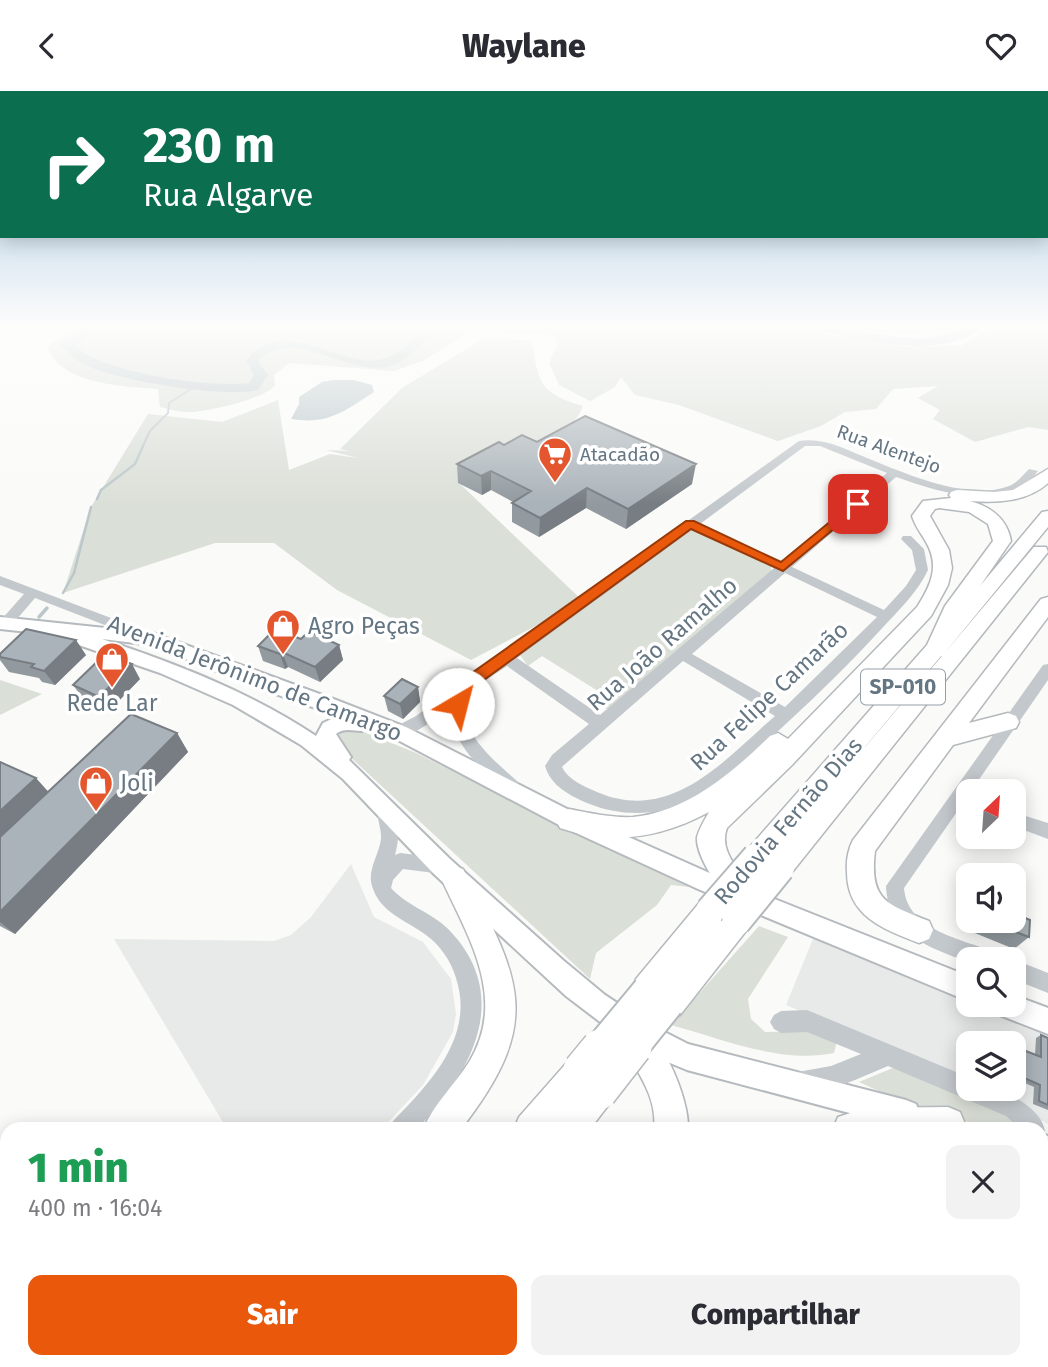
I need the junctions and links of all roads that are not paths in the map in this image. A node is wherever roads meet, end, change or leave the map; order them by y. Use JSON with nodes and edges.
{"nodes":[{"id":1,"x":895,"y":472,"type":"junction"},
{"id":2,"x":1040,"y":473,"type":"edge"},
{"id":3,"x":1048,"y":516,"type":"edge"},
{"id":4,"x":690,"y":524,"type":"junction"},
{"id":5,"x":907,"y":539,"type":"dead end"},
{"id":6,"x":1048,"y":541,"type":"edge"},
{"id":7,"x":783,"y":567,"type":"junction"},
{"id":8,"x":0,"y":580,"type":"edge"},
{"id":9,"x":33,"y":593,"type":"junction"},
{"id":10,"x":1048,"y":603,"type":"edge"},
{"id":11,"x":886,"y":616,"type":"junction"},
{"id":12,"x":3,"y":623,"type":"edge"},
{"id":13,"x":53,"y":630,"type":"junction"},
{"id":14,"x":153,"y":639,"type":"junction"},
{"id":15,"x":934,"y":651,"type":"junction"},
{"id":16,"x":683,"y":655,"type":"junction"},
{"id":17,"x":505,"y":657,"type":"junction"},
{"id":18,"x":169,"y":670,"type":"junction"},
{"id":19,"x":1047,"y":674,"type":"edge"},
{"id":20,"x":256,"y":680,"type":"junction"},
{"id":21,"x":468,"y":684,"type":"junction"},
{"id":22,"x":786,"y":715,"type":"junction"},
{"id":23,"x":1008,"y":722,"type":"junction"},
{"id":24,"x":601,"y":724,"type":"junction"},
{"id":25,"x":396,"y":731,"type":"junction"},
{"id":26,"x":945,"y":738,"type":"junction"},
{"id":27,"x":553,"y":767,"type":"joint"},
{"id":28,"x":357,"y":779,"type":"junction"},
{"id":29,"x":974,"y":779,"type":"edge"},
{"id":30,"x":521,"y":795,"type":"junction"},
{"id":31,"x":956,"y":807,"type":"edge"},
{"id":32,"x":385,"y":808,"type":"junction"},
{"id":33,"x":569,"y":820,"type":"junction"},
{"id":34,"x":1026,"y":823,"type":"edge"},
{"id":35,"x":1048,"y":831,"type":"edge"},
{"id":36,"x":768,"y":863,"type":"junction"},
{"id":37,"x":448,"y":872,"type":"junction"},
{"id":38,"x":381,"y":885,"type":"junction"},
{"id":39,"x":730,"y":910,"type":"junction"},
{"id":40,"x":919,"y":930,"type":"junction"},
{"id":41,"x":959,"y":947,"type":"edge"},
{"id":42,"x":1026,"y":974,"type":"edge"},
{"id":43,"x":1048,"y":983,"type":"edge"},
{"id":44,"x":956,"y":985,"type":"edge"},
{"id":45,"x":1026,"y":1013,"type":"edge"},
{"id":46,"x":1048,"y":1021,"type":"edge"},
{"id":47,"x":781,"y":1022,"type":"dead end"},
{"id":48,"x":630,"y":1031,"type":"junction"},
{"id":49,"x":887,"y":1055,"type":"junction"},
{"id":50,"x":590,"y":1081,"type":"junction"},
{"id":51,"x":787,"y":1082,"type":"junction"},
{"id":52,"x":956,"y":1084,"type":"edge"},
{"id":53,"x":997,"y":1101,"type":"edge"},
{"id":54,"x":408,"y":1122,"type":"edge"},
{"id":55,"x":445,"y":1122,"type":"edge"},
{"id":56,"x":540,"y":1122,"type":"edge"},
{"id":57,"x":572,"y":1122,"type":"edge"},
{"id":58,"x":673,"y":1122,"type":"edge"},
{"id":59,"x":937,"y":1122,"type":"edge"},
{"id":60,"x":1026,"y":1122,"type":"edge"}],
"edges":[{"from":1,"to":2,"type":"street","name":"Rua Alentejo"},
{"from":1,"to":4,"type":"street","name":"Rua Alentejo"},
{"from":1,"to":7,"type":"street","name":"Rua João Ramalho"},
{"from":2,"to":33,"type":"highway"},
{"from":3,"to":15,"type":"highway","name":"Rodovia Fernão Dias","number":"SP-010"},
{"from":4,"to":7,"type":"street"},
{"from":4,"to":17,"type":"street"},
{"from":5,"to":11,"type":"street","name":"Rua Felipe Camarão"},
{"from":6,"to":36,"type":"highway","name":"Rodovia Fernão Dias","number":"SP-010"},
{"from":7,"to":11,"type":"street"},
{"from":7,"to":16,"type":"street","name":"Rua João Ramalho"},
{"from":8,"to":9,"type":"street","name":"Avenida Jerônimo de Camargo"},
{"from":9,"to":12,"type":"street"},
{"from":9,"to":14,"type":"street","name":"Avenida Jerônimo de Camargo"},
{"from":10,"to":26,"type":"highway"},
{"from":11,"to":22,"type":"street","name":"Rua Felipe Camarão"},
{"from":12,"to":13,"type":"main road"},
{"from":13,"to":14,"type":"main road"},
{"from":13,"to":18,"type":"main road"},
{"from":14,"to":20,"type":"main road","name":"Avenida Jerônimo de Camargo"},
{"from":15,"to":36,"type":"highway","name":"Rodovia Fernão Dias","number":"SP-010"},
{"from":15,"to":39,"type":"highway"},
{"from":16,"to":22,"type":"street"},
{"from":16,"to":24,"type":"street","name":"Rua João Ramalho"},
{"from":17,"to":21,"type":"street"},
{"from":17,"to":24,"type":"street"},
{"from":18,"to":20,"type":"main road"},
{"from":18,"to":28,"type":"main road"},
{"from":19,"to":23,"type":"street"},
{"from":20,"to":25,"type":"main road","name":"Avenida Jerônimo de Camargo"},
{"from":21,"to":25,"type":"street"},
{"from":21,"to":30,"type":"street"},
{"from":22,"to":27,"type":"street","name":"Rua Felipe Camarão"},
{"from":23,"to":26,"type":"highway"},
{"from":23,"to":29,"type":"street"},
{"from":24,"to":27,"type":"street","name":"Rua João Ramalho"},
{"from":25,"to":28,"type":"main road"},
{"from":25,"to":30,"type":"main road","name":"Avenida Jerônimo de Camargo"},
{"from":26,"to":40,"type":"highway"},
{"from":28,"to":32,"type":"main road"},
{"from":30,"to":33,"type":"main road","name":"Avenida Jerônimo de Camargo"},
{"from":31,"to":40,"type":"street"},
{"from":32,"to":37,"type":"main road"},
{"from":32,"to":38,"type":"street"},
{"from":33,"to":39,"type":"main road","name":"Avenida Jerônimo de Camargo"},
{"from":34,"to":35,"type":"street"},
{"from":36,"to":39,"type":"highway","name":"Rodovia Fernão Dias","number":"SP-010","bridge":true},
{"from":37,"to":38,"type":"street"},
{"from":37,"to":48,"type":"main road"},
{"from":37,"to":55,"type":"highway"},
{"from":38,"to":54,"type":"street"},
{"from":39,"to":44,"type":"main road","name":"Avenida Jerônimo de Camargo"},
{"from":39,"to":50,"type":"highway","name":"Rodovia Fernão Dias","number":"SP-010","bridge":true},
{"from":40,"to":41,"type":"street"},
{"from":42,"to":43,"type":"street"},
{"from":45,"to":46,"type":"main road"},
{"from":47,"to":49,"type":"street"},
{"from":48,"to":51,"type":"main road"},
{"from":48,"to":58,"type":"highway"},
{"from":49,"to":51,"type":"street"},
{"from":49,"to":52,"type":"street"},
{"from":50,"to":56,"type":"highway","name":"Rodovia Fernão Dias","number":"SP-010"},
{"from":50,"to":57,"type":"highway","name":"Rodovia Fernão Dias","number":"SP-010"},
{"from":51,"to":59,"type":"main road"},
{"from":53,"to":60,"type":"street"}]}
